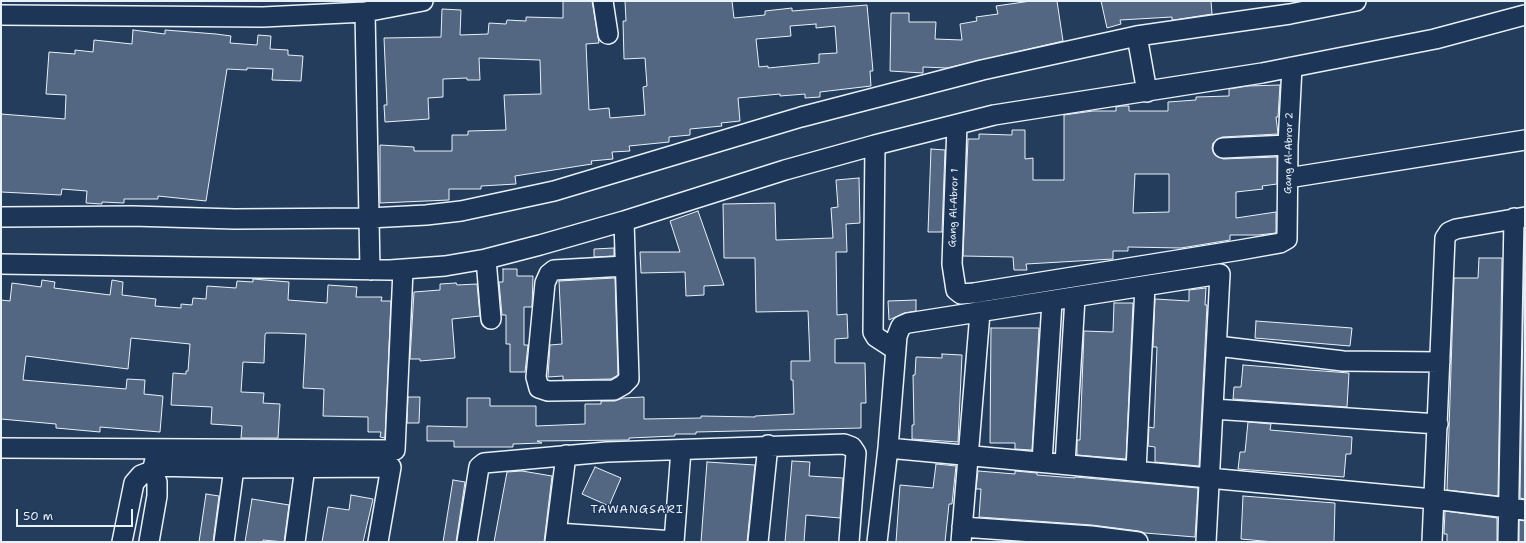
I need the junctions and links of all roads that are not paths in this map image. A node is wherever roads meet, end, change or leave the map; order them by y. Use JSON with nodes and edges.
{"nodes":[{"id":1,"x":424,"y":1,"type":"edge"},
{"id":2,"x":603,"y":1,"type":"edge"},
{"id":3,"x":1356,"y":1,"type":"edge"},
{"id":4,"x":365,"y":12,"type":"junction"},
{"id":5,"x":1525,"y":15,"type":"edge"},
{"id":6,"x":1,"y":16,"type":"edge"},
{"id":7,"x":608,"y":34,"type":"dead end"},
{"id":8,"x":1138,"y":45,"type":"junction"},
{"id":9,"x":1292,"y":68,"type":"junction"},
{"id":10,"x":1147,"y":92,"type":"junction"},
{"id":11,"x":957,"y":125,"type":"junction"},
{"id":12,"x":1525,"y":140,"type":"edge"},
{"id":13,"x":875,"y":145,"type":"junction"},
{"id":14,"x":1288,"y":145,"type":"junction"},
{"id":15,"x":1223,"y":148,"type":"dead end"},
{"id":16,"x":1288,"y":178,"type":"junction"},
{"id":17,"x":1,"y":217,"type":"edge"},
{"id":18,"x":1519,"y":218,"type":"edge"},
{"id":19,"x":624,"y":221,"type":"junction"},
{"id":20,"x":369,"y":222,"type":"junction"},
{"id":21,"x":1287,"y":239,"type":"joint"},
{"id":22,"x":486,"y":259,"type":"junction"},
{"id":23,"x":1,"y":264,"type":"edge"},
{"id":24,"x":370,"y":266,"type":"junction"},
{"id":25,"x":625,"y":266,"type":"junction"},
{"id":26,"x":402,"y":270,"type":"junction"},
{"id":27,"x":1145,"y":286,"type":"junction"},
{"id":28,"x":1075,"y":298,"type":"junction"},
{"id":29,"x":1052,"y":302,"type":"junction"},
{"id":30,"x":980,"y":313,"type":"junction"},
{"id":31,"x":491,"y":320,"type":"dead end"},
{"id":32,"x":885,"y":343,"type":"junction"},
{"id":33,"x":1217,"y":346,"type":"junction"},
{"id":34,"x":1440,"y":362,"type":"junction"},
{"id":35,"x":1213,"y":409,"type":"junction"},
{"id":36,"x":1438,"y":424,"type":"junction"},
{"id":37,"x":768,"y":446,"type":"junction"},
{"id":38,"x":1,"y":448,"type":"edge"},
{"id":39,"x":888,"y":448,"type":"junction"},
{"id":40,"x":681,"y":450,"type":"junction"},
{"id":41,"x":566,"y":455,"type":"junction"},
{"id":42,"x":968,"y":455,"type":"junction"},
{"id":43,"x":155,"y":462,"type":"junction"},
{"id":44,"x":1042,"y":462,"type":"junction"},
{"id":45,"x":1065,"y":464,"type":"junction"},
{"id":46,"x":305,"y":467,"type":"junction"},
{"id":47,"x":234,"y":468,"type":"junction"},
{"id":48,"x":1136,"y":471,"type":"junction"},
{"id":49,"x":1210,"y":478,"type":"junction"},
{"id":50,"x":1433,"y":499,"type":"junction"},
{"id":51,"x":1517,"y":510,"type":"edge"},
{"id":52,"x":962,"y":534,"type":"edge"},
{"id":53,"x":556,"y":538,"type":"edge"},
{"id":54,"x":122,"y":542,"type":"edge"},
{"id":55,"x":148,"y":542,"type":"edge"},
{"id":56,"x":224,"y":542,"type":"edge"},
{"id":57,"x":295,"y":542,"type":"edge"},
{"id":58,"x":378,"y":542,"type":"edge"},
{"id":59,"x":467,"y":542,"type":"edge"},
{"id":60,"x":674,"y":542,"type":"edge"},
{"id":61,"x":758,"y":542,"type":"edge"},
{"id":62,"x":849,"y":542,"type":"edge"},
{"id":63,"x":877,"y":542,"type":"edge"},
{"id":64,"x":1138,"y":542,"type":"edge"},
{"id":65,"x":1206,"y":542,"type":"edge"},
{"id":66,"x":1432,"y":542,"type":"edge"},
{"id":67,"x":1508,"y":542,"type":"edge"}],
"edges":[{"from":1,"to":4,"type":"street"},
{"from":2,"to":7,"type":"street"},
{"from":3,"to":8,"type":"street"},
{"from":4,"to":6,"type":"street"},
{"from":4,"to":20,"type":"street"},
{"from":5,"to":9,"type":"street"},
{"from":8,"to":10,"type":"street"},
{"from":8,"to":20,"type":"street"},
{"from":9,"to":10,"type":"street"},
{"from":9,"to":14,"type":"street","name":"Gang Al-Abror 2"},
{"from":10,"to":11,"type":"street"},
{"from":11,"to":13,"type":"street"},
{"from":11,"to":21,"type":"street","name":"Gang Al-Abror 1"},
{"from":12,"to":16,"type":"street"},
{"from":13,"to":19,"type":"street"},
{"from":13,"to":32,"type":"street"},
{"from":14,"to":15,"type":"street"},
{"from":14,"to":16,"type":"street","name":"Gang Al-Abror 2"},
{"from":16,"to":21,"type":"street","name":"Gang Al-Abror 2"},
{"from":17,"to":20,"type":"street"},
{"from":18,"to":34,"type":"street"},
{"from":18,"to":51,"type":"street"},
{"from":19,"to":22,"type":"street"},
{"from":19,"to":25,"type":"street"},
{"from":20,"to":24,"type":"street"},
{"from":22,"to":26,"type":"street"},
{"from":22,"to":31,"type":"street"},
{"from":23,"to":24,"type":"street"},
{"from":24,"to":26,"type":"street"},
{"from":25,"to":25,"type":"street"},
{"from":26,"to":43,"type":"street"},
{"from":27,"to":28,"type":"street"},
{"from":27,"to":33,"type":"street"},
{"from":27,"to":48,"type":"street"},
{"from":28,"to":29,"type":"street"},
{"from":28,"to":45,"type":"street"},
{"from":29,"to":30,"type":"street"},
{"from":29,"to":44,"type":"street"},
{"from":30,"to":32,"type":"street"},
{"from":30,"to":42,"type":"street"},
{"from":32,"to":39,"type":"street"},
{"from":33,"to":34,"type":"street"},
{"from":33,"to":35,"type":"street"},
{"from":34,"to":36,"type":"street"},
{"from":35,"to":36,"type":"street"},
{"from":35,"to":49,"type":"street"},
{"from":36,"to":50,"type":"street"},
{"from":37,"to":40,"type":"street"},
{"from":37,"to":61,"type":"street"},
{"from":37,"to":62,"type":"street"},
{"from":38,"to":43,"type":"street"},
{"from":39,"to":42,"type":"street"},
{"from":39,"to":63,"type":"street"},
{"from":40,"to":41,"type":"street"},
{"from":40,"to":60,"type":"street"},
{"from":41,"to":53,"type":"street"},
{"from":41,"to":59,"type":"street"},
{"from":42,"to":44,"type":"street"},
{"from":42,"to":52,"type":"street"},
{"from":43,"to":47,"type":"street"},
{"from":43,"to":54,"type":"street"},
{"from":43,"to":55,"type":"street"},
{"from":44,"to":45,"type":"street"},
{"from":45,"to":48,"type":"street"},
{"from":46,"to":47,"type":"street"},
{"from":46,"to":57,"type":"street"},
{"from":46,"to":58,"type":"street"},
{"from":47,"to":56,"type":"street"},
{"from":48,"to":49,"type":"street"},
{"from":49,"to":50,"type":"street"},
{"from":49,"to":65,"type":"street"},
{"from":50,"to":51,"type":"street"},
{"from":50,"to":66,"type":"street"},
{"from":51,"to":67,"type":"street"},
{"from":52,"to":64,"type":"street"},
{"from":53,"to":60,"type":"street"}]}
